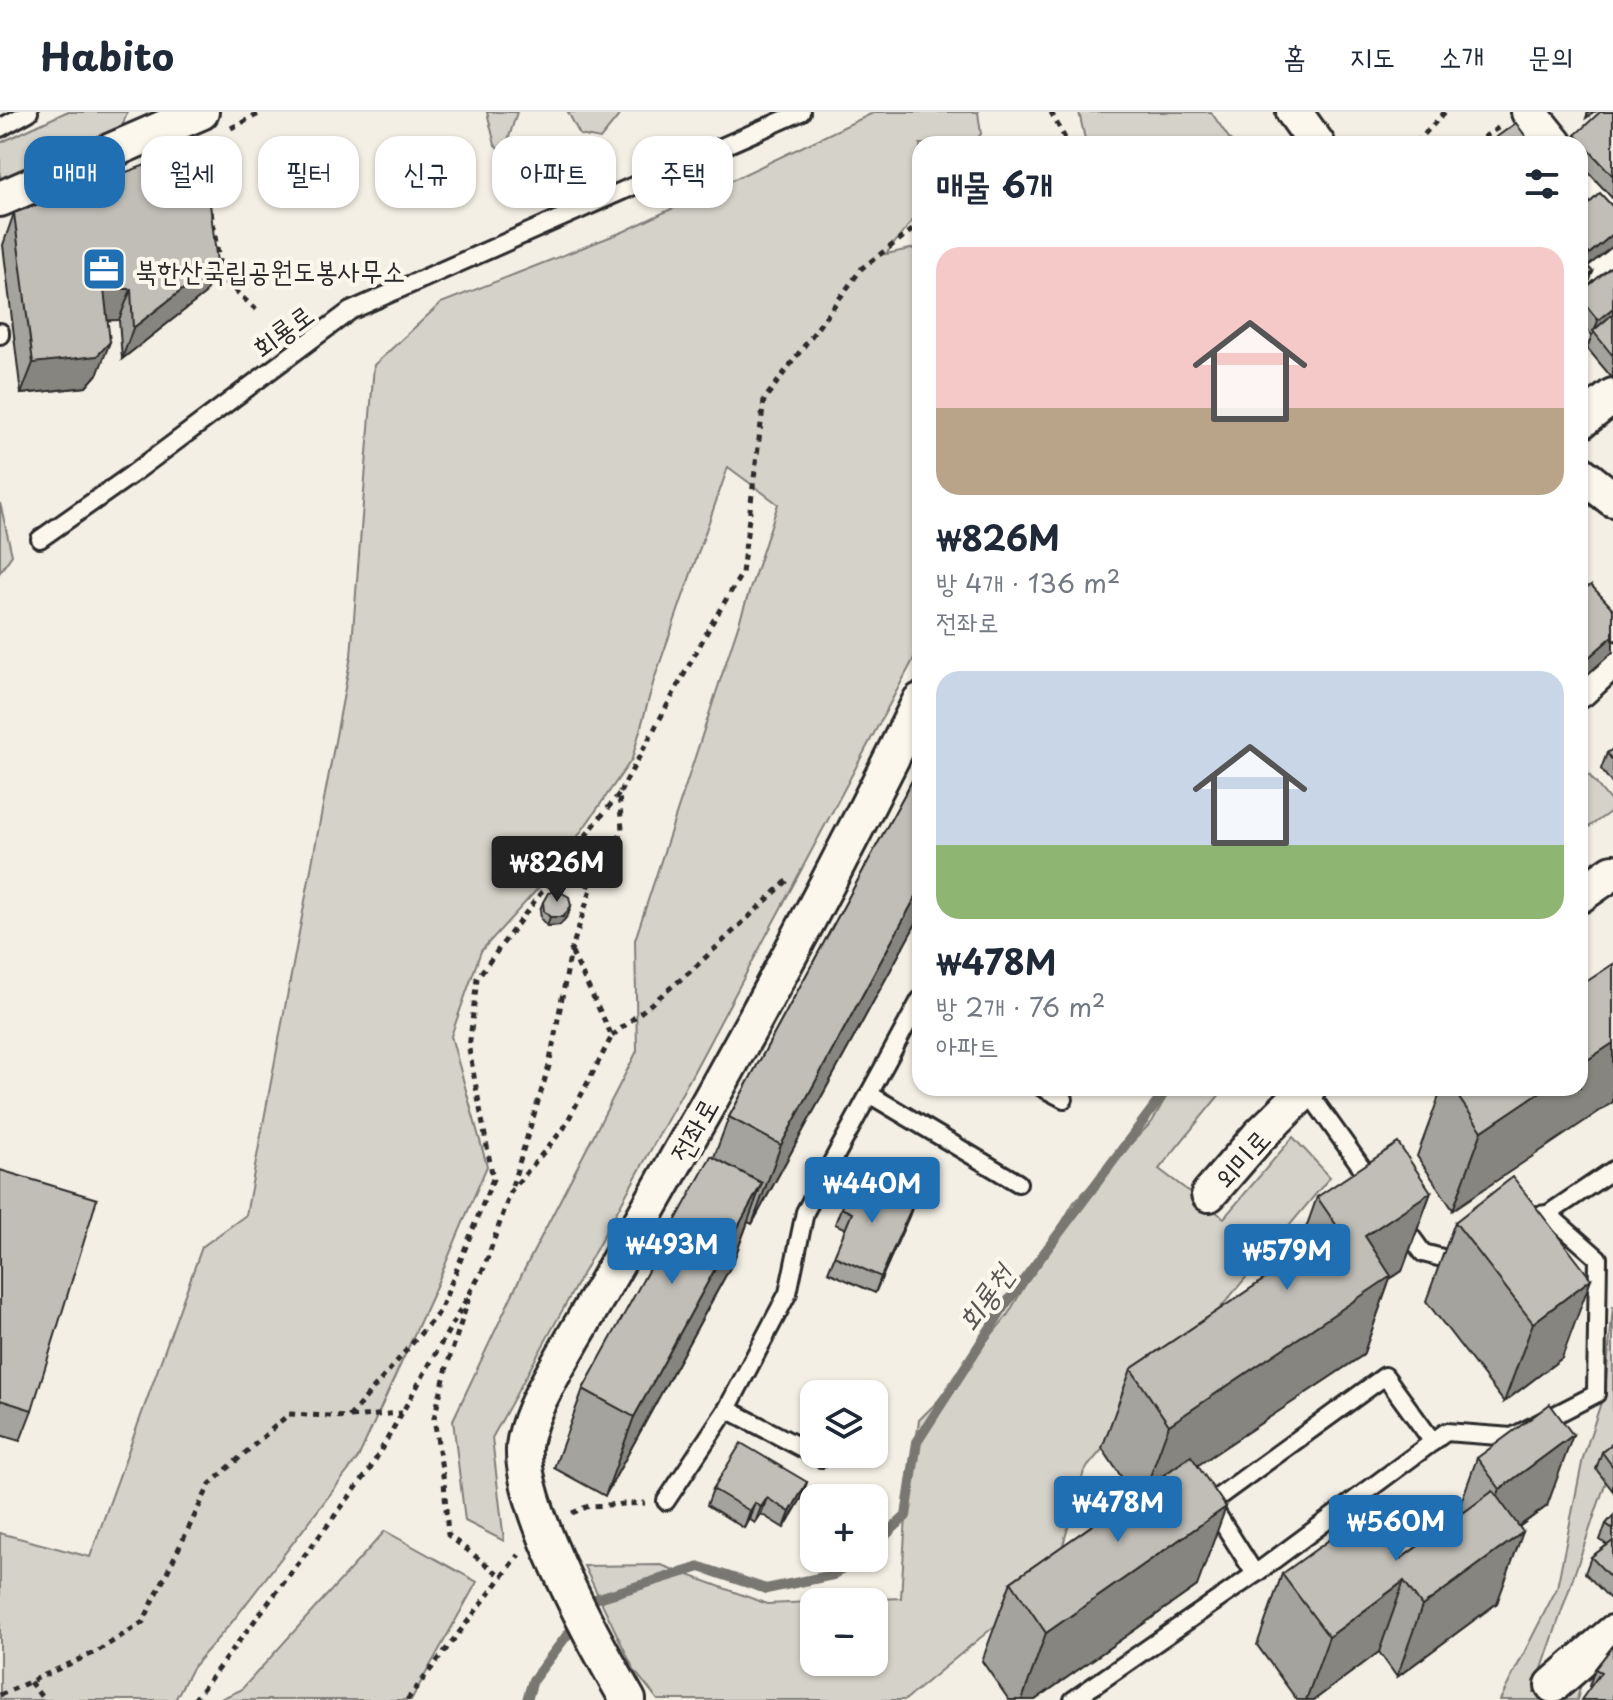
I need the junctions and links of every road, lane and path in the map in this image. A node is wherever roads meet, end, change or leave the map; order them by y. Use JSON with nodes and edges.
{"nodes":[{"id":1,"x":29,"y":112,"type":"edge"},
{"id":2,"x":263,"y":112,"type":"edge"},
{"id":3,"x":801,"y":112,"type":"edge"},
{"id":4,"x":1051,"y":112,"type":"edge"},
{"id":5,"x":1294,"y":112,"type":"edge"},
{"id":6,"x":1445,"y":112,"type":"edge"},
{"id":7,"x":1529,"y":112,"type":"edge"},
{"id":8,"x":196,"y":120,"type":"edge"},
{"id":9,"x":0,"y":128,"type":"edge"},
{"id":10,"x":1064,"y":136,"type":"edge"},
{"id":11,"x":1311,"y":136,"type":"edge"},
{"id":12,"x":1423,"y":136,"type":"edge"},
{"id":13,"x":1548,"y":136,"type":"edge"},
{"id":14,"x":1588,"y":182,"type":"edge"},
{"id":15,"x":0,"y":199,"type":"edge"},
{"id":16,"x":1613,"y":208,"type":"edge"},
{"id":17,"x":210,"y":211,"type":"edge"},
{"id":18,"x":912,"y":230,"type":"edge"},
{"id":19,"x":1613,"y":263,"type":"edge"},
{"id":20,"x":1588,"y":288,"type":"edge"},
{"id":21,"x":260,"y":313,"type":"dead end"},
{"id":22,"x":1613,"y":396,"type":"edge"},
{"id":23,"x":1588,"y":416,"type":"edge"},
{"id":24,"x":1588,"y":479,"type":"edge"},
{"id":25,"x":1613,"y":499,"type":"edge"},
{"id":26,"x":40,"y":539,"type":"dead end"},
{"id":27,"x":1588,"y":590,"type":"edge"},
{"id":28,"x":1596,"y":602,"type":"edge"},
{"id":29,"x":1613,"y":659,"type":"edge"},
{"id":30,"x":1588,"y":682,"type":"edge"},
{"id":31,"x":912,"y":717,"type":"edge"},
{"id":32,"x":619,"y":794,"type":"junction"},
{"id":33,"x":1613,"y":872,"type":"edge"},
{"id":34,"x":555,"y":874,"type":"junction"},
{"id":35,"x":796,"y":874,"type":"dead end"},
{"id":36,"x":592,"y":886,"type":"junction"},
{"id":37,"x":1588,"y":889,"type":"edge"},
{"id":38,"x":571,"y":951,"type":"junction"},
{"id":39,"x":912,"y":1024,"type":"edge"},
{"id":40,"x":612,"y":1036,"type":"junction"},
{"id":41,"x":869,"y":1094,"type":"junction"},
{"id":42,"x":1058,"y":1096,"type":"edge"},
{"id":43,"x":1300,"y":1096,"type":"edge"},
{"id":44,"x":1312,"y":1096,"type":"edge"},
{"id":45,"x":1064,"y":1099,"type":"dead end"},
{"id":46,"x":1613,"y":1170,"type":"edge"},
{"id":47,"x":1018,"y":1183,"type":"dead end"},
{"id":48,"x":511,"y":1191,"type":"junction"},
{"id":49,"x":1209,"y":1194,"type":"dead end"},
{"id":50,"x":1548,"y":1214,"type":"junction"},
{"id":51,"x":1504,"y":1226,"type":"edge"},
{"id":52,"x":1479,"y":1244,"type":"edge"},
{"id":53,"x":473,"y":1287,"type":"junction"},
{"id":54,"x":727,"y":1409,"type":"junction"},
{"id":55,"x":402,"y":1413,"type":"junction"},
{"id":56,"x":349,"y":1417,"type":"junction"},
{"id":57,"x":1433,"y":1442,"type":"junction"},
{"id":58,"x":800,"y":1447,"type":"edge"},
{"id":59,"x":666,"y":1501,"type":"joint"},
{"id":60,"x":541,"y":1527,"type":"junction"},
{"id":61,"x":1255,"y":1574,"type":"junction"},
{"id":62,"x":501,"y":1576,"type":"junction"},
{"id":63,"x":1613,"y":1633,"type":"edge"},
{"id":64,"x":30,"y":1682,"type":"junction"},
{"id":65,"x":1553,"y":1685,"type":"dead end"},
{"id":66,"x":0,"y":1695,"type":"edge"},
{"id":67,"x":44,"y":1700,"type":"edge"},
{"id":68,"x":194,"y":1700,"type":"edge"},
{"id":69,"x":407,"y":1700,"type":"edge"},
{"id":70,"x":628,"y":1700,"type":"edge"},
{"id":71,"x":1073,"y":1700,"type":"edge"}],
"edges":[{"from":1,"to":9,"type":"lane"},
{"from":2,"to":8,"type":"path"},
{"from":3,"to":26,"type":"lane","name":"회룡로"},
{"from":4,"to":10,"type":"path"},
{"from":5,"to":11,"type":"street"},
{"from":6,"to":12,"type":"path"},
{"from":7,"to":13,"type":"street"},
{"from":8,"to":15,"type":"street"},
{"from":14,"to":16,"type":"street"},
{"from":17,"to":21,"type":"path"},
{"from":18,"to":32,"type":"path"},
{"from":19,"to":20,"type":"street"},
{"from":22,"to":23,"type":"street"},
{"from":24,"to":25,"type":"street"},
{"from":27,"to":28,"type":"path"},
{"from":29,"to":30,"type":"street"},
{"from":31,"to":60,"type":"street","name":"전좌로"},
{"from":32,"to":34,"type":"path"},
{"from":32,"to":36,"type":"path"},
{"from":33,"to":37,"type":"street"},
{"from":34,"to":36,"type":"path"},
{"from":34,"to":56,"type":"path"},
{"from":35,"to":40,"type":"path"},
{"from":36,"to":38,"type":"path"},
{"from":38,"to":40,"type":"path"},
{"from":38,"to":48,"type":"path"},
{"from":39,"to":41,"type":"lane"},
{"from":40,"to":48,"type":"path"},
{"from":41,"to":47,"type":"lane"},
{"from":41,"to":54,"type":"lane"},
{"from":42,"to":45,"type":"lane"},
{"from":43,"to":49,"type":"street","name":"외미로"},
{"from":44,"to":52,"type":"lane"},
{"from":46,"to":50,"type":"lane"},
{"from":48,"to":53,"type":"path"},
{"from":50,"to":51,"type":"lane"},
{"from":50,"to":57,"type":"lane"},
{"from":53,"to":55,"type":"path"},
{"from":53,"to":62,"type":"path"},
{"from":54,"to":58,"type":"lane"},
{"from":54,"to":59,"type":"lane"},
{"from":55,"to":56,"type":"path"},
{"from":55,"to":68,"type":"path"},
{"from":56,"to":64,"type":"path"},
{"from":57,"to":61,"type":"lane"},
{"from":57,"to":61,"type":"lane"},
{"from":59,"to":60,"type":"path"},
{"from":60,"to":62,"type":"path"},
{"from":60,"to":70,"type":"street","name":"전좌로"},
{"from":61,"to":71,"type":"lane"},
{"from":62,"to":69,"type":"path"},
{"from":63,"to":65,"type":"street"},
{"from":64,"to":66,"type":"path"},
{"from":64,"to":67,"type":"path"}]}
